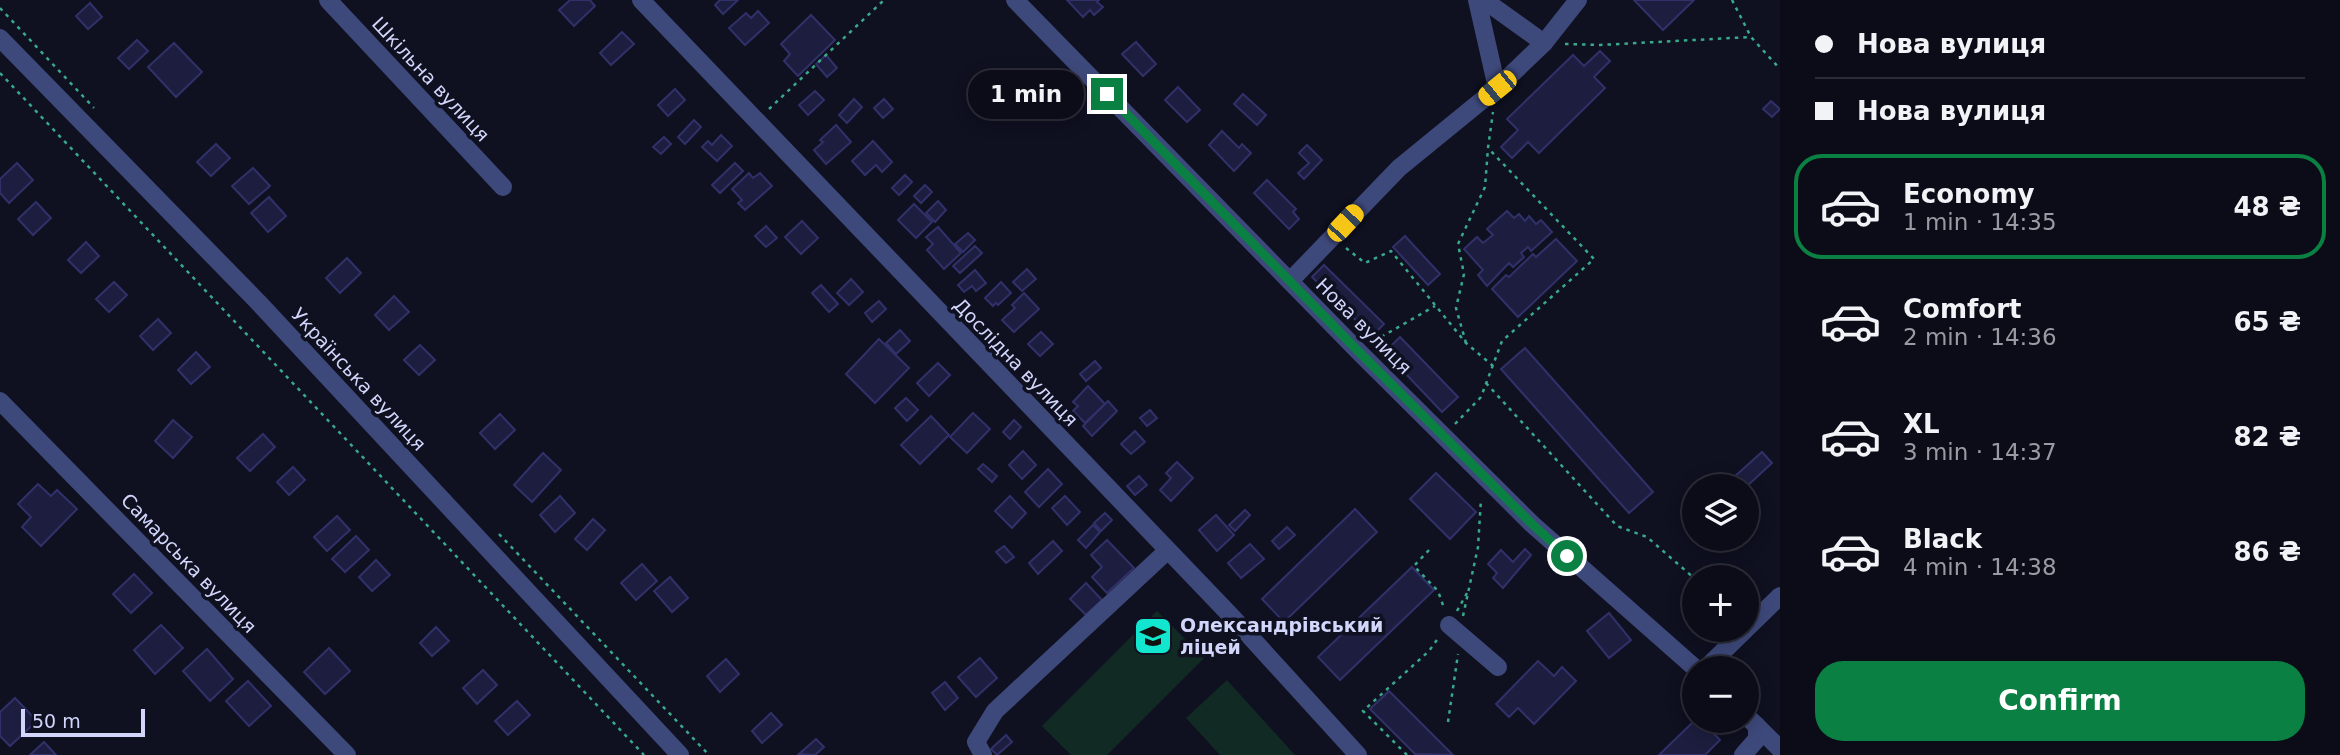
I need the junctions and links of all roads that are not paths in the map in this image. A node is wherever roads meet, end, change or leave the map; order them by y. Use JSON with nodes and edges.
{"nodes":[{"id":1,"x":328,"y":0,"type":"edge"},
{"id":2,"x":641,"y":0,"type":"edge"},
{"id":3,"x":1016,"y":0,"type":"edge"},
{"id":4,"x":1477,"y":0,"type":"edge"},
{"id":5,"x":1484,"y":0,"type":"edge"},
{"id":6,"x":1578,"y":0,"type":"edge"},
{"id":7,"x":0,"y":38,"type":"edge"},
{"id":8,"x":1544,"y":43,"type":"junction"},
{"id":9,"x":1497,"y":88,"type":"junction"},
{"id":10,"x":503,"y":187,"type":"dead end"},
{"id":11,"x":1290,"y":281,"type":"junction"},
{"id":12,"x":0,"y":401,"type":"edge"},
{"id":13,"x":1167,"y":551,"type":"junction"},
{"id":14,"x":1780,"y":596,"type":"edge"},
{"id":15,"x":1759,"y":616,"type":"edge"},
{"id":16,"x":1455,"y":630,"type":"road end"},
{"id":17,"x":1733,"y":642,"type":"edge"},
{"id":18,"x":1718,"y":656,"type":"edge"},
{"id":19,"x":1682,"y":657,"type":"edge"},
{"id":20,"x":1498,"y":667,"type":"dead end"},
{"id":21,"x":1759,"y":728,"type":"edge"},
{"id":22,"x":1755,"y":733,"type":"edge"},
{"id":23,"x":1780,"y":749,"type":"edge"},
{"id":24,"x":347,"y":755,"type":"edge"},
{"id":25,"x":680,"y":755,"type":"edge"},
{"id":26,"x":982,"y":755,"type":"edge"},
{"id":27,"x":1358,"y":755,"type":"edge"},
{"id":28,"x":1743,"y":755,"type":"edge"}],
"edges":[{"from":1,"to":10,"type":"street","name":"Шкільна вулиця"},
{"from":2,"to":13,"type":"street","name":"Дослідна вулиця"},
{"from":3,"to":11,"type":"street","name":"Нова вулиця"},
{"from":4,"to":9,"type":"street"},
{"from":5,"to":8,"type":"street"},
{"from":6,"to":8,"type":"street"},
{"from":7,"to":25,"type":"street","name":"Українська вулиця"},
{"from":8,"to":9,"type":"street"},
{"from":9,"to":11,"type":"street"},
{"from":11,"to":19,"type":"street","name":"Нова вулиця"},
{"from":12,"to":24,"type":"street","name":"Самарська вулиця"},
{"from":13,"to":26,"type":"street"},
{"from":13,"to":27,"type":"street","name":"Дослідна вулиця"},
{"from":14,"to":15,"type":"street"},
{"from":16,"to":20,"type":"street"},
{"from":17,"to":18,"type":"street"},
{"from":21,"to":23,"type":"street"},
{"from":22,"to":28,"type":"street"}]}
